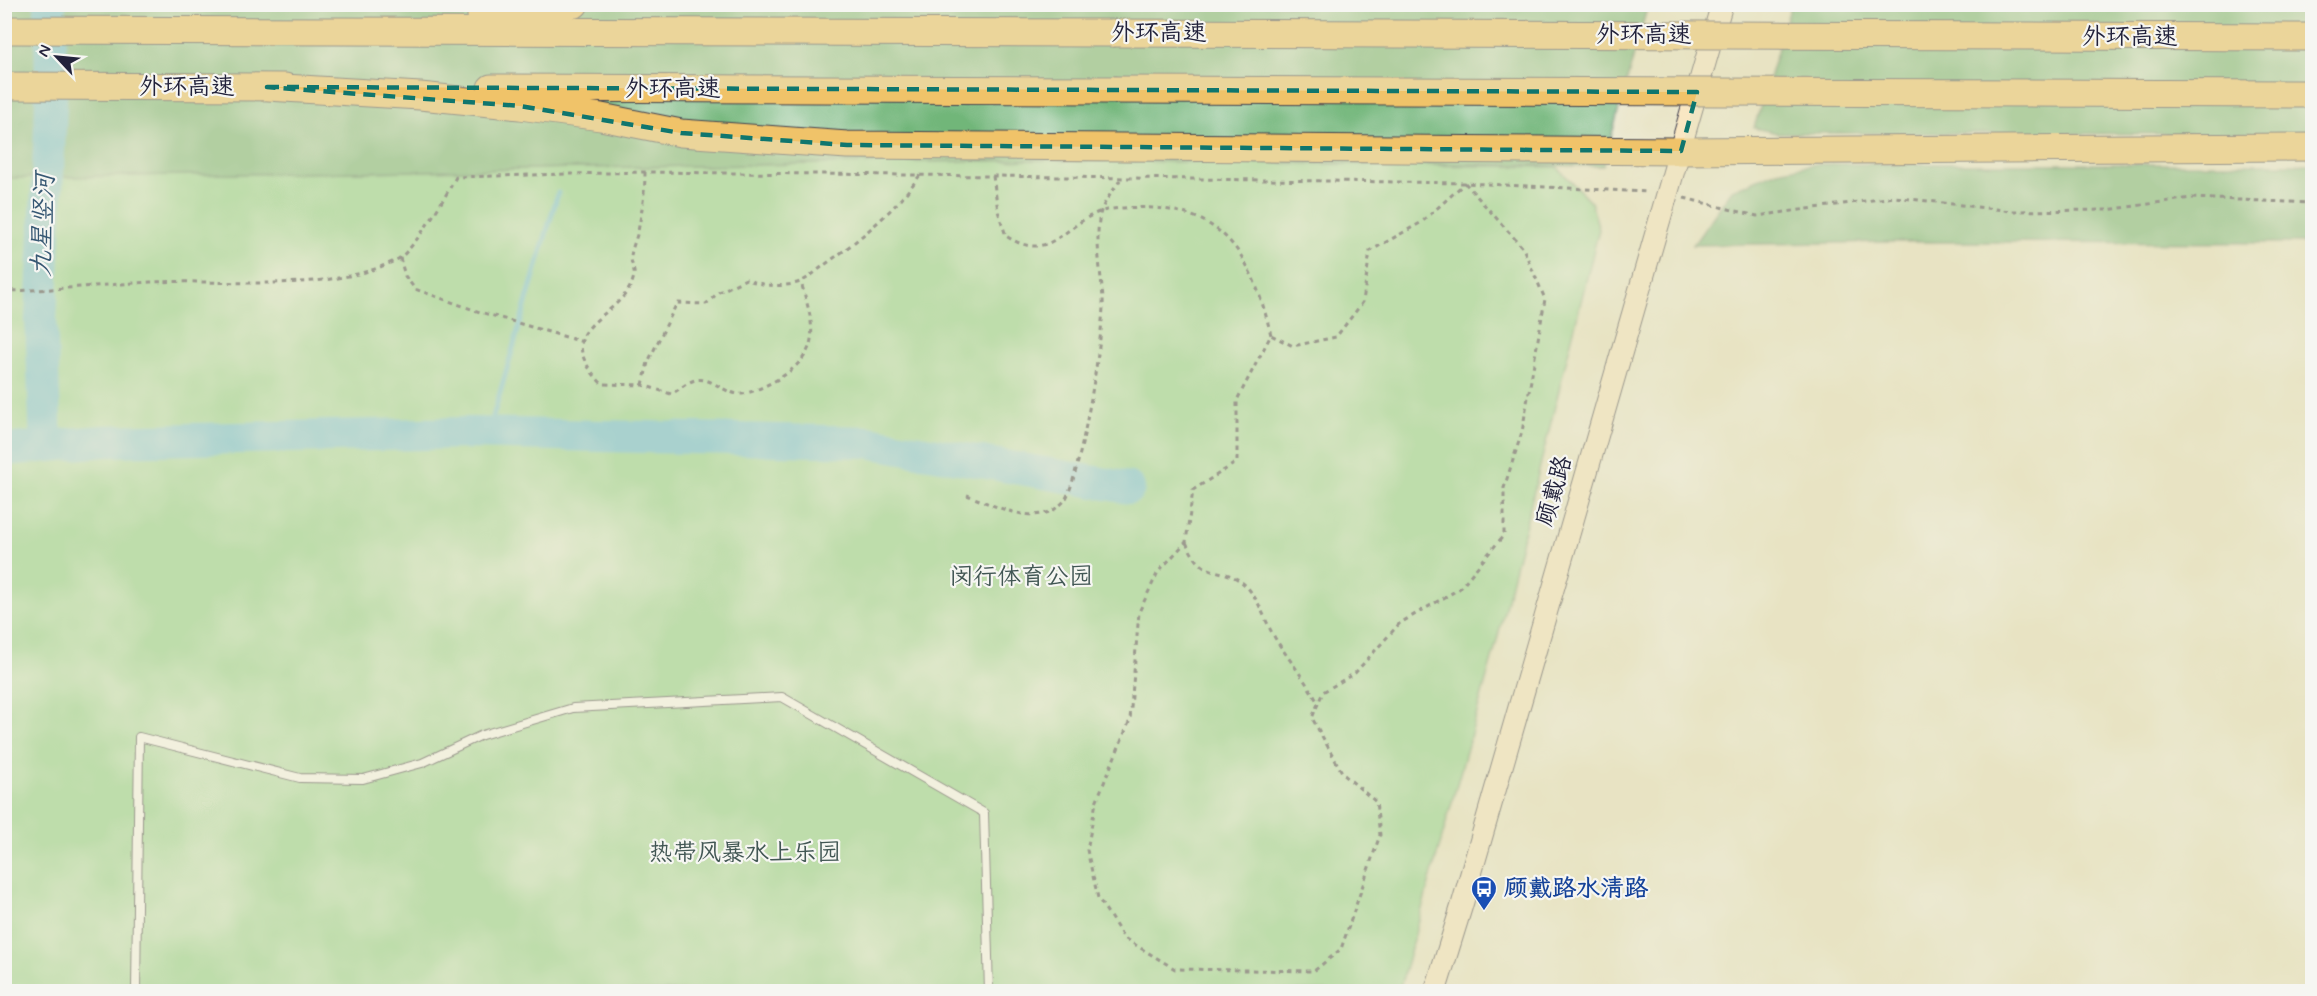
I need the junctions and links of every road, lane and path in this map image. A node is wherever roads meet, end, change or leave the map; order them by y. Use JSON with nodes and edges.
{"nodes":[{"id":1,"x":575,"y":4,"type":"edge"},
{"id":2,"x":1722,"y":4,"type":"edge"},
{"id":3,"x":4,"y":30,"type":"edge"},
{"id":4,"x":268,"y":30,"type":"junction"},
{"id":5,"x":2313,"y":37,"type":"edge"},
{"id":6,"x":4,"y":86,"type":"edge"},
{"id":7,"x":267,"y":87,"type":"junction"},
{"id":8,"x":2313,"y":94,"type":"edge"},
{"id":9,"x":2313,"y":147,"type":"edge"},
{"id":10,"x":1681,"y":151,"type":"junction"},
{"id":11,"x":645,"y":172,"type":"junction"},
{"id":12,"x":920,"y":175,"type":"junction"},
{"id":13,"x":993,"y":176,"type":"junction"},
{"id":14,"x":1120,"y":180,"type":"junction"},
{"id":15,"x":1465,"y":183,"type":"junction"},
{"id":16,"x":1668,"y":193,"type":"junction"},
{"id":17,"x":2313,"y":203,"type":"edge"},
{"id":18,"x":1101,"y":211,"type":"junction"},
{"id":19,"x":400,"y":258,"type":"junction"},
{"id":20,"x":801,"y":282,"type":"junction"},
{"id":21,"x":4,"y":291,"type":"edge"},
{"id":22,"x":1271,"y":335,"type":"junction"},
{"id":23,"x":583,"y":342,"type":"junction"},
{"id":24,"x":643,"y":385,"type":"junction"},
{"id":25,"x":967,"y":495,"type":"dead end"},
{"id":26,"x":1186,"y":542,"type":"junction"},
{"id":27,"x":1318,"y":703,"type":"junction"},
{"id":28,"x":136,"y":992,"type":"edge"},
{"id":29,"x":989,"y":992,"type":"edge"},
{"id":30,"x":1435,"y":992,"type":"edge"}],
"edges":[{"from":1,"to":4,"type":"highway"},
{"from":2,"to":10,"type":"main road","name":"顾戴路"},
{"from":3,"to":4,"type":"highway","name":"外环高速"},
{"from":4,"to":5,"type":"highway","name":"外环高速","bridge":true},
{"from":6,"to":7,"type":"highway","name":"外环高速"},
{"from":7,"to":8,"type":"highway","name":"外环高速","bridge":true},
{"from":7,"to":10,"type":"highway"},
{"from":9,"to":10,"type":"highway"},
{"from":10,"to":16,"type":"main road","name":"顾戴路"},
{"from":11,"to":12,"type":"path"},
{"from":11,"to":19,"type":"path"},
{"from":11,"to":23,"type":"path"},
{"from":12,"to":13,"type":"path"},
{"from":12,"to":20,"type":"path"},
{"from":13,"to":14,"type":"path"},
{"from":13,"to":18,"type":"path"},
{"from":14,"to":15,"type":"path"},
{"from":14,"to":18,"type":"path"},
{"from":15,"to":16,"type":"path"},
{"from":15,"to":22,"type":"path"},
{"from":15,"to":27,"type":"path"},
{"from":16,"to":17,"type":"path"},
{"from":16,"to":30,"type":"main road","name":"顾戴路"},
{"from":18,"to":22,"type":"path"},
{"from":18,"to":25,"type":"path"},
{"from":19,"to":21,"type":"path"},
{"from":19,"to":23,"type":"path"},
{"from":20,"to":24,"type":"path"},
{"from":20,"to":24,"type":"path"},
{"from":22,"to":26,"type":"path"},
{"from":23,"to":24,"type":"path"},
{"from":26,"to":27,"type":"path"},
{"from":26,"to":27,"type":"path"},
{"from":28,"to":29,"type":"lane"}]}
